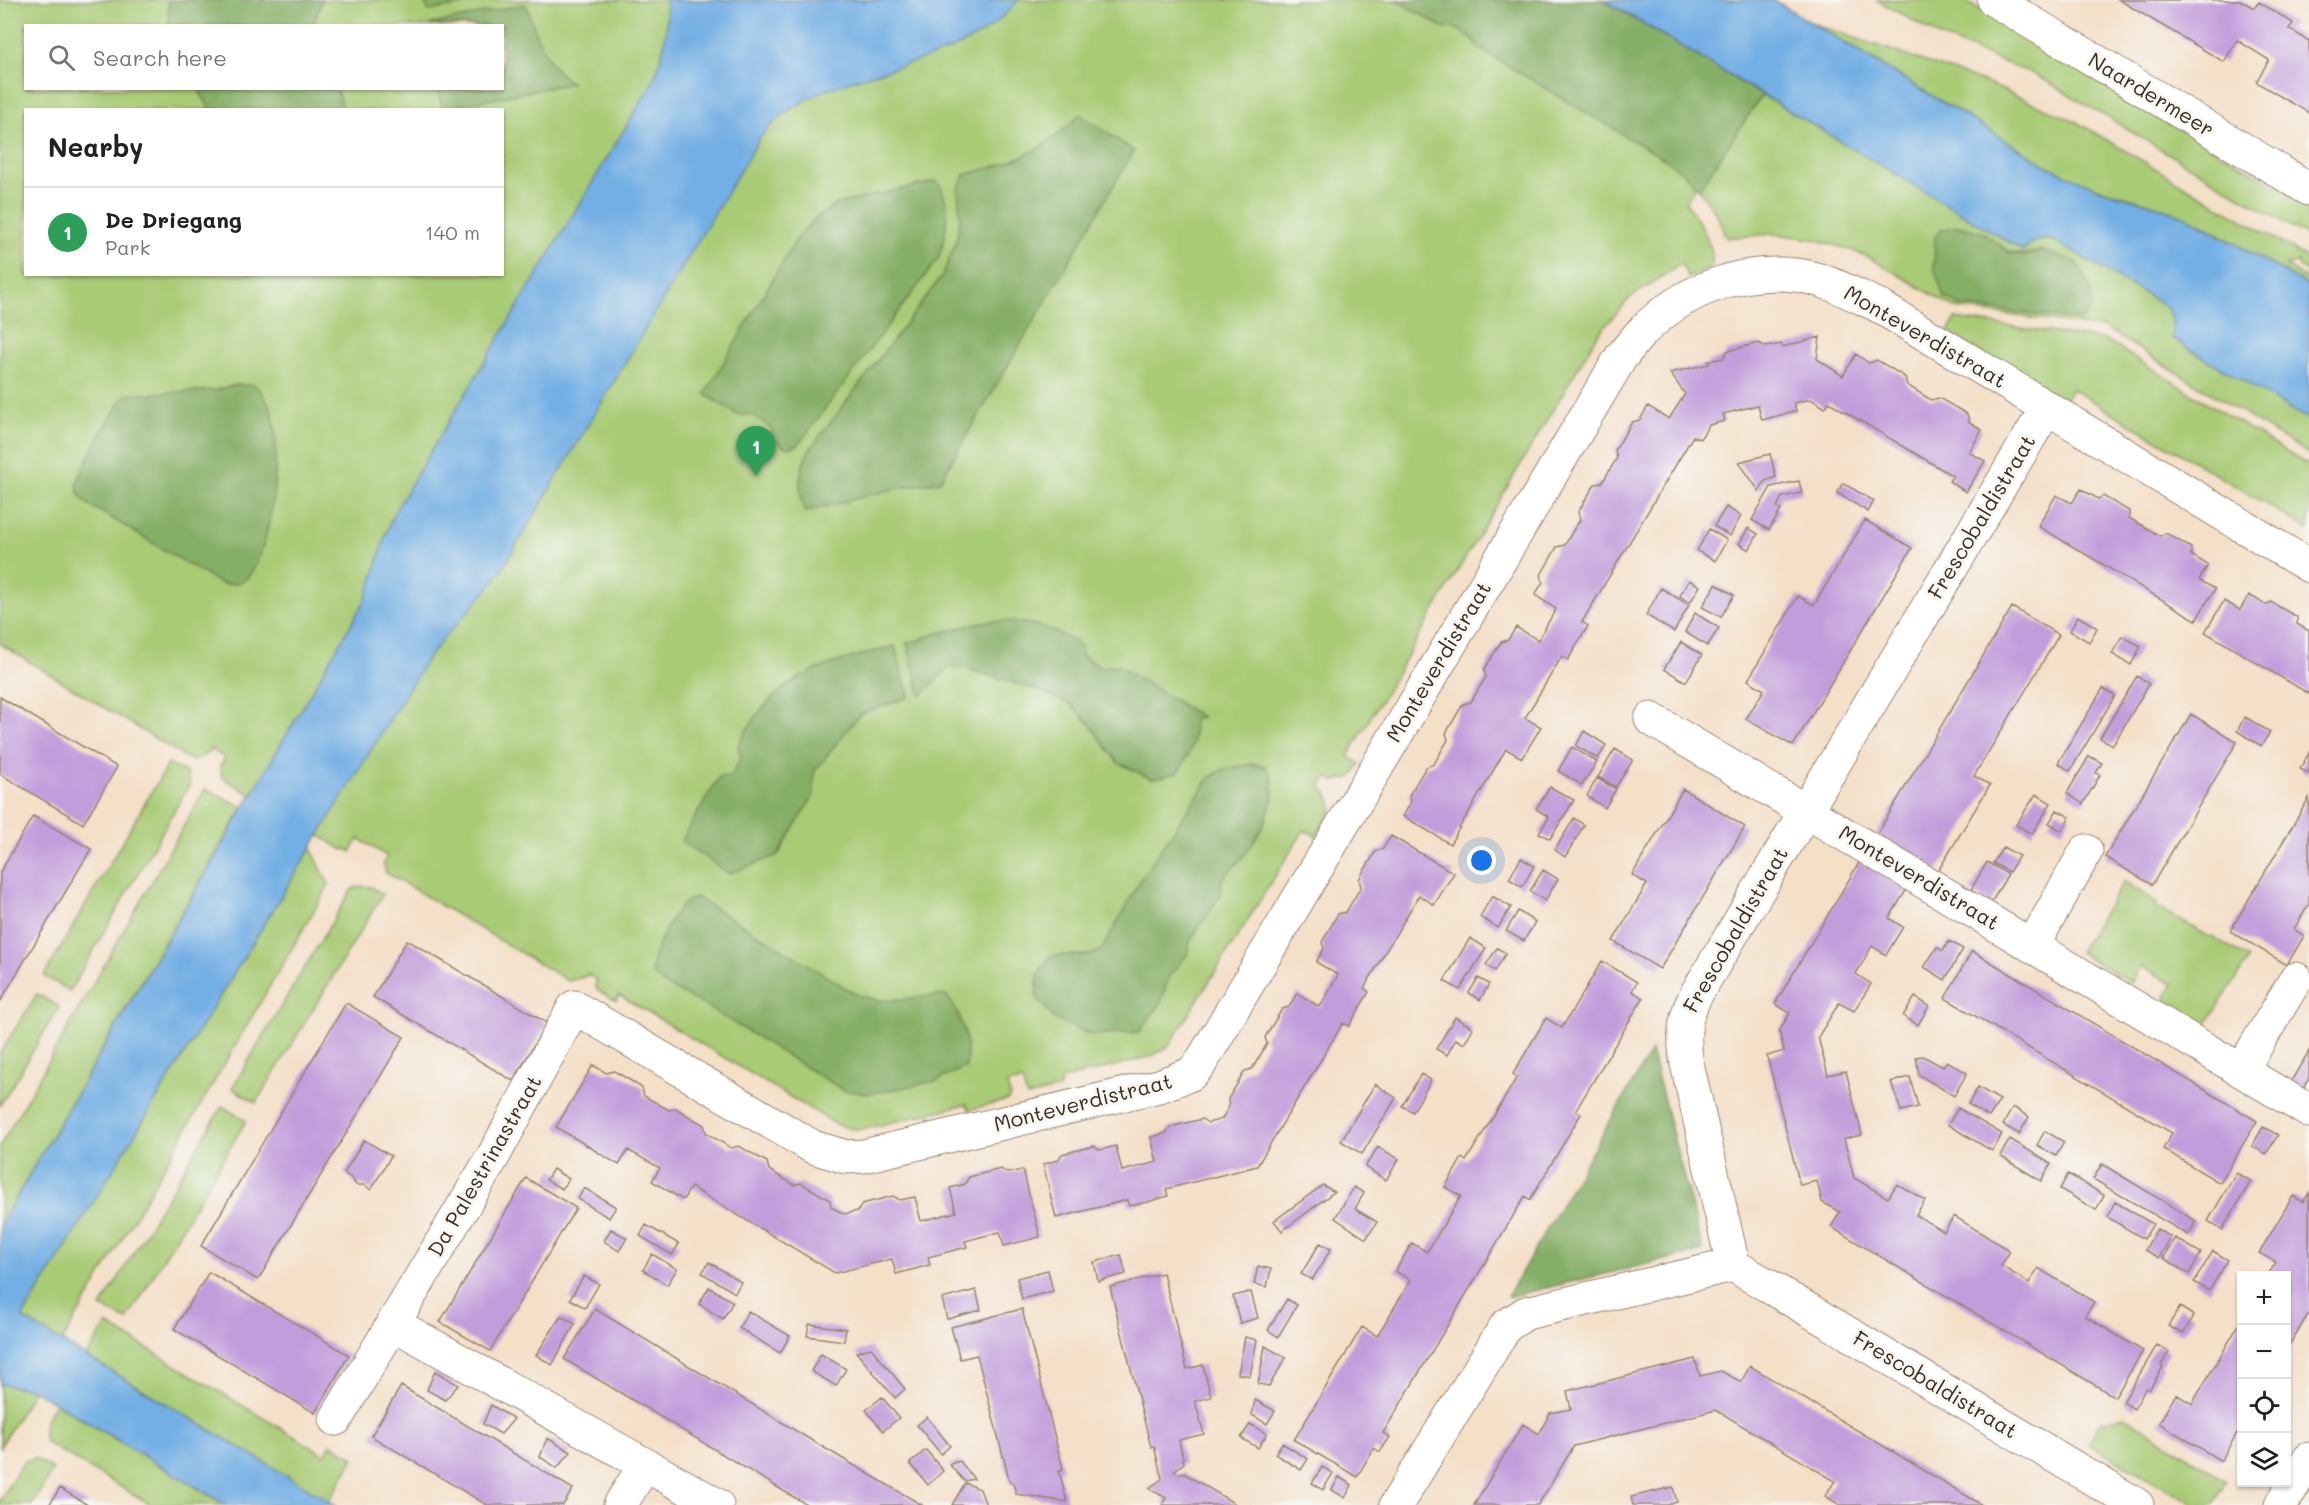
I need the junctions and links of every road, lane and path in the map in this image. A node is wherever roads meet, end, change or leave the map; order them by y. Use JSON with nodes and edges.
{"nodes":[{"id":1,"x":1994,"y":0,"type":"edge"},
{"id":2,"x":2309,"y":189,"type":"edge"},
{"id":3,"x":2047,"y":408,"type":"junction"},
{"id":4,"x":2309,"y":566,"type":"edge"},
{"id":5,"x":1650,"y":719,"type":"dead end"},
{"id":6,"x":1805,"y":810,"type":"junction"},
{"id":7,"x":2086,"y":852,"type":"dead end"},
{"id":8,"x":2033,"y":945,"type":"junction"},
{"id":9,"x":2296,"y":979,"type":"dead end"},
{"id":10,"x":574,"y":1007,"type":"joint"},
{"id":11,"x":2242,"y":1069,"type":"junction"},
{"id":12,"x":2309,"y":1111,"type":"edge"},
{"id":13,"x":1733,"y":1265,"type":"junction"},
{"id":14,"x":394,"y":1324,"type":"junction"},
{"id":15,"x":336,"y":1419,"type":"dead end"},
{"id":16,"x":2309,"y":1459,"type":"edge"},
{"id":17,"x":645,"y":1465,"type":"junction"},
{"id":18,"x":620,"y":1505,"type":"edge"},
{"id":19,"x":717,"y":1505,"type":"edge"},
{"id":20,"x":1396,"y":1505,"type":"edge"},
{"id":21,"x":2138,"y":1505,"type":"edge"},
{"id":22,"x":2281,"y":1505,"type":"edge"}],
"edges":[{"from":1,"to":2,"type":"street","name":"Naardermeer"},
{"from":3,"to":4,"type":"street","name":"Monteverdistraat"},
{"from":3,"to":6,"type":"street","name":"Frescobaldistraat"},
{"from":3,"to":10,"type":"street","name":"Monteverdistraat"},
{"from":5,"to":6,"type":"street"},
{"from":6,"to":8,"type":"street","name":"Monteverdistraat"},
{"from":6,"to":13,"type":"street","name":"Frescobaldistraat"},
{"from":7,"to":8,"type":"street"},
{"from":8,"to":11,"type":"street","name":"Monteverdistraat"},
{"from":9,"to":11,"type":"street"},
{"from":10,"to":14,"type":"street","name":"Da Palestrinastraat"},
{"from":11,"to":12,"type":"street","name":"Monteverdistraat"},
{"from":13,"to":20,"type":"street"},
{"from":13,"to":21,"type":"street","name":"Frescobaldistraat"},
{"from":14,"to":15,"type":"street","name":"Da Palestrinastraat"},
{"from":14,"to":17,"type":"street"},
{"from":16,"to":22,"type":"street"},
{"from":17,"to":18,"type":"street"},
{"from":17,"to":19,"type":"street"}]}
